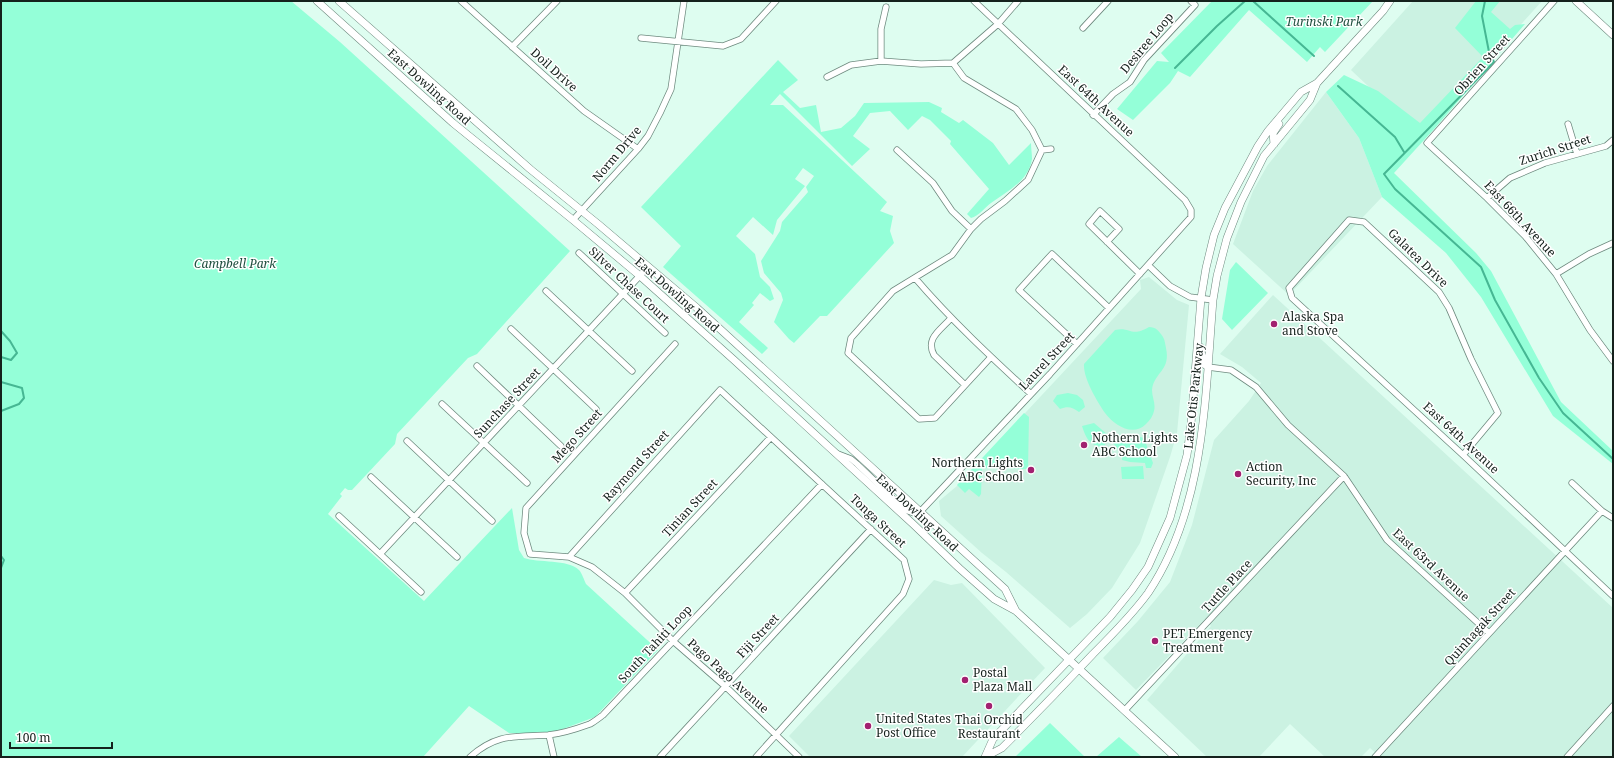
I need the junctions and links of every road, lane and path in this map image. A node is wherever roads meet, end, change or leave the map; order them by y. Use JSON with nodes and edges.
{"nodes":[{"id":1,"x":317,"y":1,"type":"edge"},
{"id":2,"x":339,"y":1,"type":"edge"},
{"id":3,"x":460,"y":1,"type":"edge"},
{"id":4,"x":557,"y":1,"type":"edge"},
{"id":5,"x":684,"y":1,"type":"edge"},
{"id":6,"x":776,"y":1,"type":"edge"},
{"id":7,"x":974,"y":1,"type":"edge"},
{"id":8,"x":1018,"y":1,"type":"edge"},
{"id":9,"x":1108,"y":1,"type":"edge"},
{"id":10,"x":1191,"y":1,"type":"edge"},
{"id":11,"x":1390,"y":1,"type":"edge"},
{"id":12,"x":1395,"y":1,"type":"edge"},
{"id":13,"x":1554,"y":1,"type":"edge"},
{"id":14,"x":1576,"y":1,"type":"edge"},
{"id":15,"x":886,"y":7,"type":"dead end"},
{"id":16,"x":1383,"y":11,"type":"junction"},
{"id":17,"x":998,"y":24,"type":"junction"},
{"id":18,"x":1083,"y":28,"type":"dead end"},
{"id":19,"x":1613,"y":35,"type":"edge"},
{"id":20,"x":640,"y":38,"type":"dead end"},
{"id":21,"x":678,"y":42,"type":"junction"},
{"id":22,"x":512,"y":47,"type":"junction"},
{"id":23,"x":881,"y":61,"type":"junction"},
{"id":24,"x":953,"y":63,"type":"junction"},
{"id":25,"x":827,"y":77,"type":"dead end"},
{"id":26,"x":1317,"y":82,"type":"junction"},
{"id":27,"x":1288,"y":107,"type":"junction"},
{"id":28,"x":1093,"y":115,"type":"junction"},
{"id":29,"x":1568,"y":124,"type":"dead end"},
{"id":30,"x":1613,"y":140,"type":"edge"},
{"id":31,"x":1427,"y":143,"type":"joint"},
{"id":32,"x":1274,"y":144,"type":"junction"},
{"id":33,"x":638,"y":149,"type":"junction"},
{"id":34,"x":1051,"y":149,"type":"dead end"},
{"id":35,"x":897,"y":150,"type":"dead end"},
{"id":36,"x":1042,"y":150,"type":"junction"},
{"id":37,"x":1577,"y":154,"type":"junction"},
{"id":38,"x":1487,"y":198,"type":"junction"},
{"id":39,"x":582,"y":210,"type":"junction"},
{"id":40,"x":573,"y":220,"type":"junction"},
{"id":41,"x":1187,"y":222,"type":"joint"},
{"id":42,"x":971,"y":229,"type":"junction"},
{"id":43,"x":1107,"y":242,"type":"junction"},
{"id":44,"x":1613,"y":243,"type":"edge"},
{"id":45,"x":579,"y":253,"type":"dead end"},
{"id":46,"x":1148,"y":265,"type":"junction"},
{"id":47,"x":648,"y":266,"type":"junction"},
{"id":48,"x":1140,"y":274,"type":"junction"},
{"id":49,"x":1556,"y":274,"type":"junction"},
{"id":50,"x":640,"y":276,"type":"junction"},
{"id":51,"x":915,"y":278,"type":"junction"},
{"id":52,"x":546,"y":291,"type":"dead end"},
{"id":53,"x":623,"y":294,"type":"junction"},
{"id":54,"x":1201,"y":298,"type":"junction"},
{"id":55,"x":1292,"y":298,"type":"joint"},
{"id":56,"x":1213,"y":300,"type":"junction"},
{"id":57,"x":1109,"y":308,"type":"junction"},
{"id":58,"x":952,"y":318,"type":"junction"},
{"id":59,"x":511,"y":329,"type":"dead end"},
{"id":60,"x":589,"y":330,"type":"junction"},
{"id":61,"x":665,"y":333,"type":"dead end"},
{"id":62,"x":1198,"y":337,"type":"junction"},
{"id":63,"x":675,"y":344,"type":"dead end"},
{"id":64,"x":1077,"y":344,"type":"junction"},
{"id":65,"x":991,"y":357,"type":"junction"},
{"id":66,"x":1613,"y":360,"type":"edge"},
{"id":67,"x":477,"y":366,"type":"dead end"},
{"id":68,"x":1208,"y":367,"type":"junction"},
{"id":69,"x":554,"y":368,"type":"junction"},
{"id":70,"x":632,"y":371,"type":"dead end"},
{"id":71,"x":965,"y":385,"type":"junction"},
{"id":72,"x":720,"y":390,"type":"joint"},
{"id":73,"x":1031,"y":394,"type":"junction"},
{"id":74,"x":442,"y":404,"type":"dead end"},
{"id":75,"x":519,"y":405,"type":"junction"},
{"id":76,"x":596,"y":409,"type":"dead end"},
{"id":77,"x":771,"y":437,"type":"junction"},
{"id":78,"x":407,"y":441,"type":"dead end"},
{"id":79,"x":484,"y":443,"type":"junction"},
{"id":80,"x":562,"y":446,"type":"dead end"},
{"id":81,"x":835,"y":453,"type":"junction"},
{"id":82,"x":1463,"y":455,"type":"junction"},
{"id":83,"x":1344,"y":476,"type":"junction"},
{"id":84,"x":372,"y":477,"type":"dead end"},
{"id":85,"x":449,"y":480,"type":"junction"},
{"id":86,"x":527,"y":483,"type":"dead end"},
{"id":87,"x":822,"y":484,"type":"junction"},
{"id":88,"x":1572,"y":484,"type":"dead end"},
{"id":89,"x":920,"y":512,"type":"junction"},
{"id":90,"x":1602,"y":512,"type":"junction"},
{"id":91,"x":339,"y":516,"type":"dead end"},
{"id":92,"x":415,"y":518,"type":"junction"},
{"id":93,"x":1613,"y":518,"type":"edge"},
{"id":94,"x":492,"y":521,"type":"dead end"},
{"id":95,"x":871,"y":529,"type":"junction"},
{"id":96,"x":1565,"y":550,"type":"junction"},
{"id":97,"x":380,"y":554,"type":"junction"},
{"id":98,"x":530,"y":554,"type":"joint"},
{"id":99,"x":457,"y":557,"type":"dead end"},
{"id":100,"x":569,"y":557,"type":"junction"},
{"id":101,"x":421,"y":592,"type":"dead end"},
{"id":102,"x":625,"y":594,"type":"junction"},
{"id":103,"x":1613,"y":596,"type":"edge"},
{"id":104,"x":1016,"y":611,"type":"junction"},
{"id":105,"x":1489,"y":633,"type":"junction"},
{"id":106,"x":673,"y":641,"type":"junction"},
{"id":107,"x":1068,"y":660,"type":"junction"},
{"id":108,"x":1079,"y":669,"type":"junction"},
{"id":109,"x":726,"y":687,"type":"junction"},
{"id":110,"x":1613,"y":706,"type":"edge"},
{"id":111,"x":1125,"y":710,"type":"junction"},
{"id":112,"x":549,"y":735,"type":"junction"},
{"id":113,"x":777,"y":736,"type":"junction"},
{"id":114,"x":470,"y":757,"type":"edge"},
{"id":115,"x":554,"y":757,"type":"edge"},
{"id":116,"x":660,"y":757,"type":"edge"},
{"id":117,"x":756,"y":757,"type":"edge"},
{"id":118,"x":799,"y":757,"type":"edge"},
{"id":119,"x":985,"y":757,"type":"edge"},
{"id":120,"x":1175,"y":757,"type":"edge"},
{"id":121,"x":1375,"y":757,"type":"edge"},
{"id":122,"x":1567,"y":757,"type":"edge"}],
"edges":[{"from":1,"to":40,"type":"main road","name":"East Dowling Road"},
{"from":2,"to":39,"type":"main road","name":"East Dowling Road"},
{"from":3,"to":22,"type":"street","name":"Doil Drive"},
{"from":4,"to":22,"type":"street"},
{"from":5,"to":21,"type":"street","name":"Norm Drive"},
{"from":6,"to":21,"type":"street"},
{"from":7,"to":17,"type":"street","name":"East 64th Avenue"},
{"from":8,"to":17,"type":"street"},
{"from":9,"to":18,"type":"street"},
{"from":10,"to":28,"type":"street","name":"Desiree Loop"},
{"from":11,"to":16,"type":"main road","name":"Lake Otis Parkway"},
{"from":12,"to":16,"type":"main road","name":"Lake Otis Parkway"},
{"from":13,"to":31,"type":"street","name":"Obrien Street"},
{"from":14,"to":19,"type":"main road"},
{"from":15,"to":23,"type":"street"},
{"from":16,"to":26,"type":"main road","name":"Lake Otis Parkway"},
{"from":17,"to":24,"type":"street"},
{"from":17,"to":28,"type":"street","name":"East 64th Avenue"},
{"from":20,"to":21,"type":"street"},
{"from":21,"to":33,"type":"street","name":"Norm Drive"},
{"from":22,"to":33,"type":"street","name":"Doil Drive"},
{"from":23,"to":24,"type":"street"},
{"from":23,"to":25,"type":"street"},
{"from":24,"to":36,"type":"street"},
{"from":26,"to":27,"type":"main road","name":"Lake Otis Parkway"},
{"from":26,"to":32,"type":"main road","name":"Lake Otis Parkway"},
{"from":27,"to":32,"type":"main road"},
{"from":27,"to":54,"type":"main road","name":"Lake Otis Parkway"},
{"from":28,"to":41,"type":"street","name":"East 64th Avenue"},
{"from":29,"to":37,"type":"street"},
{"from":30,"to":37,"type":"street","name":"Zurich Street"},
{"from":31,"to":38,"type":"street","name":"East 66th Avenue"},
{"from":32,"to":56,"type":"main road","name":"Lake Otis Parkway"},
{"from":33,"to":39,"type":"street","name":"Norm Drive"},
{"from":34,"to":36,"type":"street"},
{"from":35,"to":42,"type":"street"},
{"from":36,"to":42,"type":"street"},
{"from":37,"to":38,"type":"street","name":"Zurich Street"},
{"from":38,"to":49,"type":"street","name":"East 66th Avenue"},
{"from":39,"to":40,"type":"street","name":"Norm Drive"},
{"from":39,"to":47,"type":"main road","name":"East Dowling Road"},
{"from":40,"to":50,"type":"main road","name":"East Dowling Road"},
{"from":41,"to":46,"type":"street","name":"Laurel Street"},
{"from":42,"to":51,"type":"street"},
{"from":43,"to":43,"type":"street"},
{"from":43,"to":48,"type":"street"},
{"from":44,"to":49,"type":"street"},
{"from":45,"to":53,"type":"street","name":"Silver Chase Court"},
{"from":46,"to":48,"type":"street","name":"Laurel Street"},
{"from":46,"to":54,"type":"street"},
{"from":47,"to":50,"type":"street","name":"Sunchase Street"},
{"from":47,"to":89,"type":"main road","name":"East Dowling Road"},
{"from":48,"to":57,"type":"street","name":"Laurel Street"},
{"from":49,"to":66,"type":"street","name":"East 66th Avenue"},
{"from":50,"to":53,"type":"street","name":"Sunchase Street"},
{"from":50,"to":81,"type":"main road","name":"East Dowling Road"},
{"from":51,"to":58,"type":"street"},
{"from":51,"to":71,"type":"street"},
{"from":52,"to":60,"type":"street"},
{"from":53,"to":60,"type":"street","name":"Sunchase Street"},
{"from":53,"to":61,"type":"street","name":"Silver Chase Court"},
{"from":54,"to":56,"type":"street"},
{"from":54,"to":62,"type":"main road","name":"Lake Otis Parkway"},
{"from":55,"to":82,"type":"street","name":"East 64th Avenue"},
{"from":55,"to":82,"type":"street","name":"Galatea Drive"},
{"from":56,"to":68,"type":"main road","name":"Lake Otis Parkway"},
{"from":57,"to":64,"type":"street","name":"Laurel Street"},
{"from":57,"to":64,"type":"street"},
{"from":58,"to":65,"type":"street"},
{"from":58,"to":71,"type":"street"},
{"from":59,"to":69,"type":"street"},
{"from":60,"to":69,"type":"street","name":"Sunchase Street"},
{"from":60,"to":70,"type":"street"},
{"from":62,"to":68,"type":"main road"},
{"from":62,"to":107,"type":"main road","name":"Lake Otis Parkway"},
{"from":63,"to":98,"type":"street","name":"Mego Street"},
{"from":64,"to":73,"type":"street","name":"Laurel Street"},
{"from":65,"to":71,"type":"street"},
{"from":65,"to":73,"type":"street"},
{"from":67,"to":75,"type":"street"},
{"from":68,"to":83,"type":"street","name":"East 63rd Avenue"},
{"from":68,"to":108,"type":"main road","name":"Lake Otis Parkway"},
{"from":69,"to":75,"type":"street","name":"Sunchase Street"},
{"from":69,"to":76,"type":"street"},
{"from":72,"to":77,"type":"street","name":"Tonga Street"},
{"from":72,"to":100,"type":"street","name":"Raymond Street"},
{"from":73,"to":89,"type":"street","name":"Laurel Street"},
{"from":74,"to":79,"type":"street"},
{"from":75,"to":79,"type":"street","name":"Sunchase Street"},
{"from":75,"to":80,"type":"street"},
{"from":77,"to":87,"type":"street","name":"Tonga Street"},
{"from":77,"to":102,"type":"street","name":"Tinian Street"},
{"from":78,"to":85,"type":"street"},
{"from":79,"to":85,"type":"street","name":"Sunchase Street"},
{"from":79,"to":86,"type":"street"},
{"from":81,"to":89,"type":"street"},
{"from":81,"to":104,"type":"main road","name":"East Dowling Road"},
{"from":82,"to":96,"type":"street","name":"East 64th Avenue"},
{"from":83,"to":105,"type":"street","name":"East 63rd Avenue"},
{"from":83,"to":111,"type":"street","name":"Tuttle Place"},
{"from":84,"to":92,"type":"street"},
{"from":85,"to":92,"type":"street","name":"Sunchase Street"},
{"from":85,"to":94,"type":"street"},
{"from":87,"to":95,"type":"street","name":"Tonga Street"},
{"from":87,"to":106,"type":"street","name":"South Tahiti Loop"},
{"from":88,"to":90,"type":"street"},
{"from":89,"to":104,"type":"main road","name":"East Dowling Road"},
{"from":90,"to":93,"type":"street"},
{"from":90,"to":96,"type":"street","name":"Quinhagak Street"},
{"from":91,"to":97,"type":"street"},
{"from":92,"to":97,"type":"street","name":"Sunchase Street"},
{"from":92,"to":99,"type":"street"},
{"from":95,"to":109,"type":"street","name":"Fiji Street"},
{"from":95,"to":113,"type":"street","name":"Tonga Street"},
{"from":96,"to":103,"type":"street","name":"East 64th Avenue"},
{"from":96,"to":105,"type":"street","name":"Quinhagak Street"},
{"from":97,"to":101,"type":"street"},
{"from":98,"to":100,"type":"street","name":"Pago Pago Avenue"},
{"from":100,"to":102,"type":"street","name":"Pago Pago Avenue"},
{"from":102,"to":106,"type":"street","name":"Pago Pago Avenue"},
{"from":104,"to":107,"type":"main road","name":"East Dowling Road"},
{"from":105,"to":121,"type":"street","name":"Quinhagak Street"},
{"from":106,"to":109,"type":"street","name":"Pago Pago Avenue"},
{"from":106,"to":112,"type":"street","name":"South Tahiti Loop"},
{"from":107,"to":108,"type":"main road","name":"East Dowling Road"},
{"from":107,"to":119,"type":"main road","name":"Lake Otis Parkway"},
{"from":108,"to":111,"type":"main road","name":"East Dowling Road"},
{"from":108,"to":119,"type":"main road","name":"Lake Otis Parkway"},
{"from":109,"to":113,"type":"street","name":"Pago Pago Avenue"},
{"from":109,"to":116,"type":"street","name":"Fiji Street"},
{"from":110,"to":122,"type":"street"},
{"from":111,"to":120,"type":"main road","name":"East Dowling Road"},
{"from":112,"to":114,"type":"street","name":"South Tahiti Loop"},
{"from":112,"to":115,"type":"street"},
{"from":113,"to":117,"type":"street","name":"Tonga Street"},
{"from":113,"to":118,"type":"street","name":"Pago Pago Avenue"}]}
